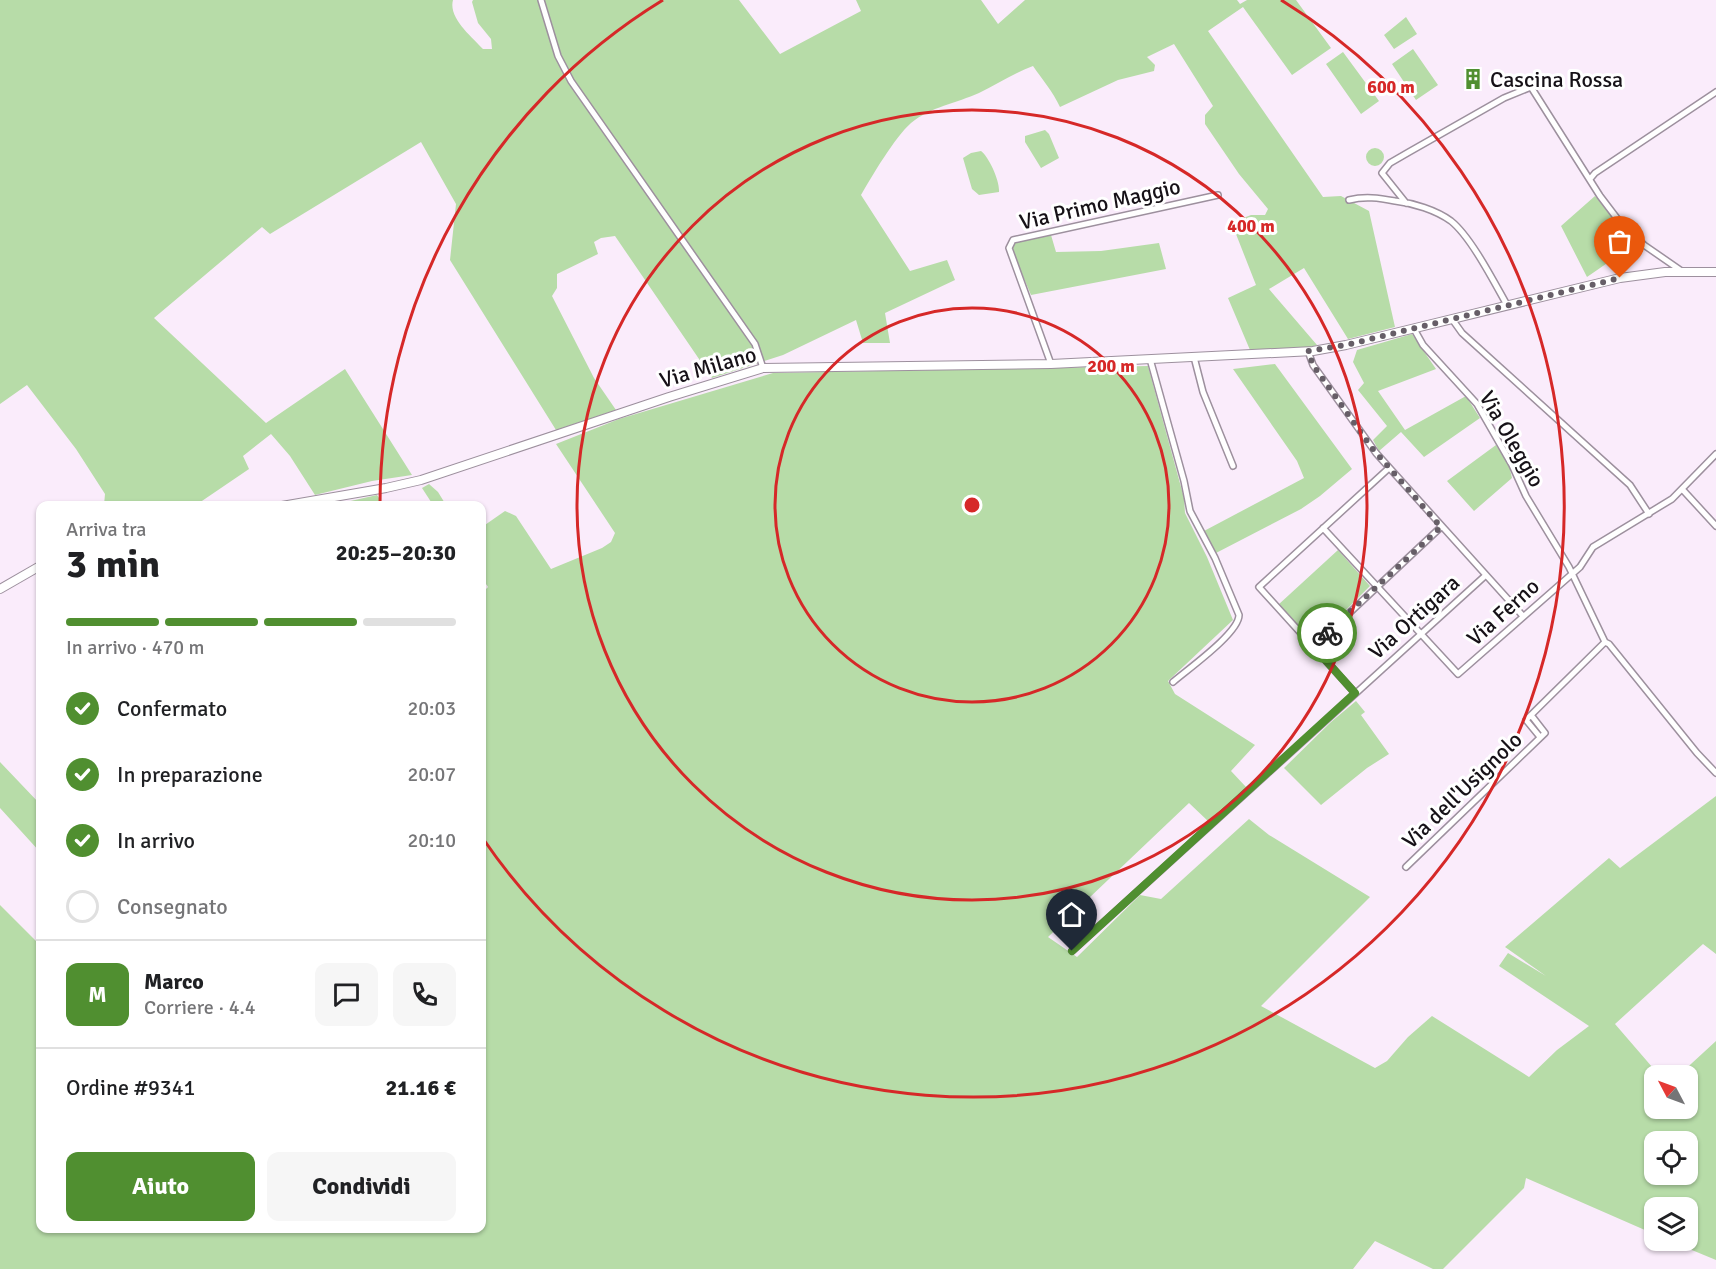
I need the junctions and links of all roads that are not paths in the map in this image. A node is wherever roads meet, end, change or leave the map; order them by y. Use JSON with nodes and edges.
{"nodes":[{"id":1,"x":541,"y":0,"type":"edge"},
{"id":2,"x":1716,"y":92,"type":"edge"},
{"id":3,"x":1590,"y":179,"type":"junction"},
{"id":4,"x":1218,"y":195,"type":"dead end"},
{"id":5,"x":1349,"y":200,"type":"dead end"},
{"id":6,"x":1406,"y":203,"type":"junction"},
{"id":7,"x":1683,"y":272,"type":"junction"},
{"id":8,"x":1716,"y":272,"type":"edge"},
{"id":9,"x":1507,"y":306,"type":"junction"},
{"id":10,"x":1452,"y":319,"type":"junction"},
{"id":11,"x":1414,"y":329,"type":"junction"},
{"id":12,"x":1308,"y":351,"type":"junction"},
{"id":13,"x":1194,"y":357,"type":"junction"},
{"id":14,"x":1150,"y":359,"type":"junction"},
{"id":15,"x":1051,"y":364,"type":"junction"},
{"id":16,"x":763,"y":368,"type":"junction"},
{"id":17,"x":1716,"y":454,"type":"edge"},
{"id":18,"x":1233,"y":466,"type":"dead end"},
{"id":19,"x":1389,"y":468,"type":"junction"},
{"id":20,"x":1682,"y":489,"type":"junction"},
{"id":21,"x":311,"y":501,"type":"edge"},
{"id":22,"x":1649,"y":514,"type":"junction"},
{"id":23,"x":1716,"y":526,"type":"edge"},
{"id":24,"x":1441,"y":527,"type":"junction"},
{"id":25,"x":1323,"y":528,"type":"junction"},
{"id":26,"x":36,"y":568,"type":"edge"},
{"id":27,"x":1570,"y":574,"type":"junction"},
{"id":28,"x":1486,"y":575,"type":"junction"},
{"id":29,"x":1376,"y":586,"type":"junction"},
{"id":30,"x":0,"y":589,"type":"edge"},
{"id":31,"x":1523,"y":616,"type":"junction"},
{"id":32,"x":1419,"y":634,"type":"junction"},
{"id":33,"x":1605,"y":642,"type":"junction"},
{"id":34,"x":1313,"y":646,"type":"junction"},
{"id":35,"x":1173,"y":682,"type":"dead end"},
{"id":36,"x":1355,"y":693,"type":"junction"},
{"id":37,"x":1716,"y":772,"type":"edge"},
{"id":38,"x":1406,"y":867,"type":"dead end"},
{"id":39,"x":1072,"y":951,"type":"dead end"}],
"edges":[{"from":1,"to":16,"type":"street"},
{"from":2,"to":3,"type":"street"},
{"from":3,"to":6,"type":"street"},
{"from":3,"to":7,"type":"street"},
{"from":4,"to":15,"type":"street","name":"Via Primo Maggio"},
{"from":5,"to":6,"type":"street"},
{"from":6,"to":9,"type":"street"},
{"from":7,"to":8,"type":"street","name":"Via Milano"},
{"from":7,"to":9,"type":"street","name":"Via Milano"},
{"from":9,"to":10,"type":"street","name":"Via Milano"},
{"from":10,"to":11,"type":"street","name":"Via Milano"},
{"from":10,"to":22,"type":"street"},
{"from":11,"to":12,"type":"street","name":"Via Milano"},
{"from":11,"to":27,"type":"street","name":"Via Oleggio"},
{"from":12,"to":13,"type":"street","name":"Via Milano"},
{"from":12,"to":19,"type":"street"},
{"from":13,"to":14,"type":"street","name":"Via Milano"},
{"from":13,"to":18,"type":"street"},
{"from":14,"to":15,"type":"street","name":"Via Milano"},
{"from":14,"to":35,"type":"street"},
{"from":15,"to":16,"type":"street","name":"Via Milano"},
{"from":16,"to":21,"type":"street","name":"Via Milano"},
{"from":17,"to":20,"type":"street"},
{"from":19,"to":24,"type":"street"},
{"from":19,"to":25,"type":"street"},
{"from":20,"to":22,"type":"street"},
{"from":20,"to":23,"type":"street"},
{"from":22,"to":27,"type":"street"},
{"from":24,"to":28,"type":"street"},
{"from":24,"to":29,"type":"street"},
{"from":25,"to":29,"type":"street"},
{"from":25,"to":34,"type":"street"},
{"from":26,"to":30,"type":"street"},
{"from":27,"to":31,"type":"street","name":"Via Ferno"},
{"from":27,"to":33,"type":"street"},
{"from":28,"to":31,"type":"street"},
{"from":28,"to":32,"type":"street","name":"Via Ortigara"},
{"from":29,"to":32,"type":"street"},
{"from":29,"to":34,"type":"street"},
{"from":31,"to":32,"type":"street","name":"Via Ferno"},
{"from":32,"to":36,"type":"street","name":"Via Ortigara"},
{"from":33,"to":37,"type":"street"},
{"from":33,"to":38,"type":"street","name":"Via dell'Usignolo"},
{"from":34,"to":36,"type":"street"},
{"from":36,"to":39,"type":"street","name":"Via Ortigara"}]}
